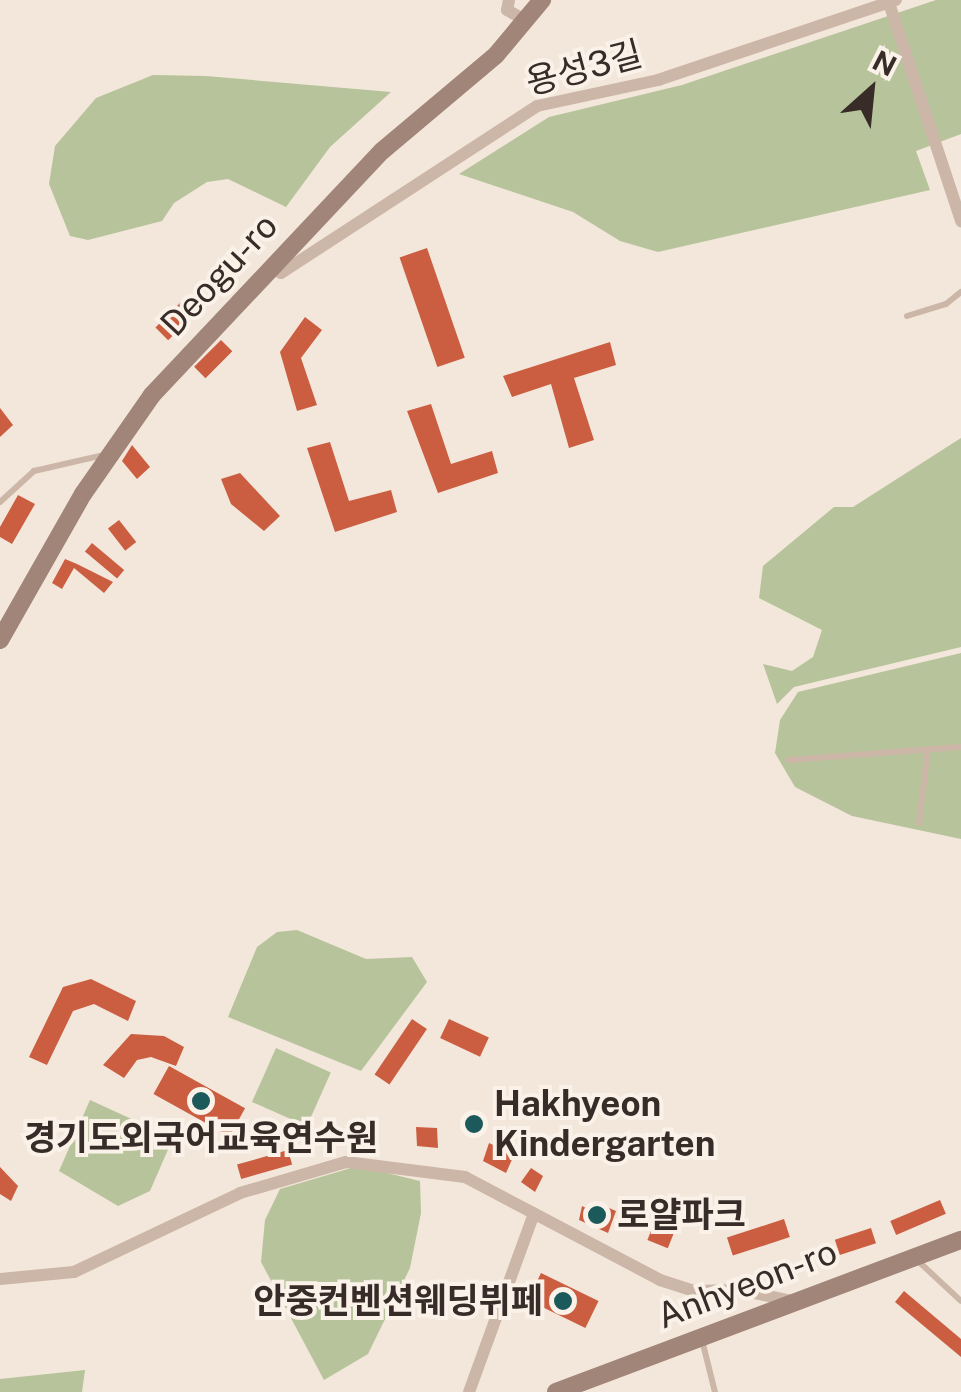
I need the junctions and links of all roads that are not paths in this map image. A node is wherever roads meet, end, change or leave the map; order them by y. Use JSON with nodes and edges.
{"nodes":[{"id":1,"x":510,"y":0,"type":"edge"},
{"id":2,"x":542,"y":0,"type":"edge"},
{"id":3,"x":892,"y":1,"type":"edge"},
{"id":4,"x":527,"y":22,"type":"junction"},
{"id":5,"x":956,"y":192,"type":"edge"},
{"id":6,"x":961,"y":220,"type":"edge"},
{"id":7,"x":272,"y":266,"type":"junction"},
{"id":8,"x":961,"y":292,"type":"edge"},
{"id":9,"x":907,"y":316,"type":"dead end"},
{"id":10,"x":108,"y":454,"type":"junction"},
{"id":11,"x":0,"y":502,"type":"edge"},
{"id":12,"x":1,"y":635,"type":"edge"},
{"id":13,"x":961,"y":747,"type":"edge"},
{"id":14,"x":928,"y":749,"type":"junction"},
{"id":15,"x":788,"y":760,"type":"dead end"},
{"id":16,"x":919,"y":824,"type":"dead end"},
{"id":17,"x":534,"y":1213,"type":"junction"},
{"id":18,"x":961,"y":1240,"type":"edge"},
{"id":19,"x":913,"y":1256,"type":"junction"},
{"id":20,"x":0,"y":1279,"type":"edge"},
{"id":21,"x":791,"y":1301,"type":"junction"},
{"id":22,"x":961,"y":1302,"type":"edge"},
{"id":23,"x":702,"y":1338,"type":"junction"},
{"id":24,"x":580,"y":1388,"type":"edge"},
{"id":25,"x":469,"y":1392,"type":"edge"},
{"id":26,"x":556,"y":1392,"type":"edge"},
{"id":27,"x":715,"y":1392,"type":"edge"}],
"edges":[{"from":1,"to":4,"type":"street"},
{"from":2,"to":4,"type":"street","name":"Deogu-ro"},
{"from":3,"to":5,"type":"street","name":"용성3길"},
{"from":3,"to":7,"type":"street","name":"용성3길"},
{"from":4,"to":7,"type":"street","name":"Deogu-ro"},
{"from":5,"to":6,"type":"street","name":"용성3길"},
{"from":7,"to":10,"type":"street","name":"Deogu-ro"},
{"from":8,"to":9,"type":"lane"},
{"from":10,"to":11,"type":"lane"},
{"from":10,"to":12,"type":"street","name":"Deogu-ro"},
{"from":13,"to":14,"type":"lane"},
{"from":14,"to":15,"type":"lane"},
{"from":14,"to":16,"type":"lane"},
{"from":17,"to":20,"type":"street"},
{"from":17,"to":21,"type":"street"},
{"from":17,"to":25,"type":"street"},
{"from":18,"to":19,"type":"street","name":"Anhyeon-ro"},
{"from":19,"to":21,"type":"street","name":"Anhyeon-ro"},
{"from":19,"to":22,"type":"lane"},
{"from":21,"to":23,"type":"street","name":"Anhyeon-ro"},
{"from":23,"to":24,"type":"street","name":"Anhyeon-ro"},
{"from":23,"to":27,"type":"lane"},
{"from":24,"to":26,"type":"street","name":"Anhyeon-ro"}]}
